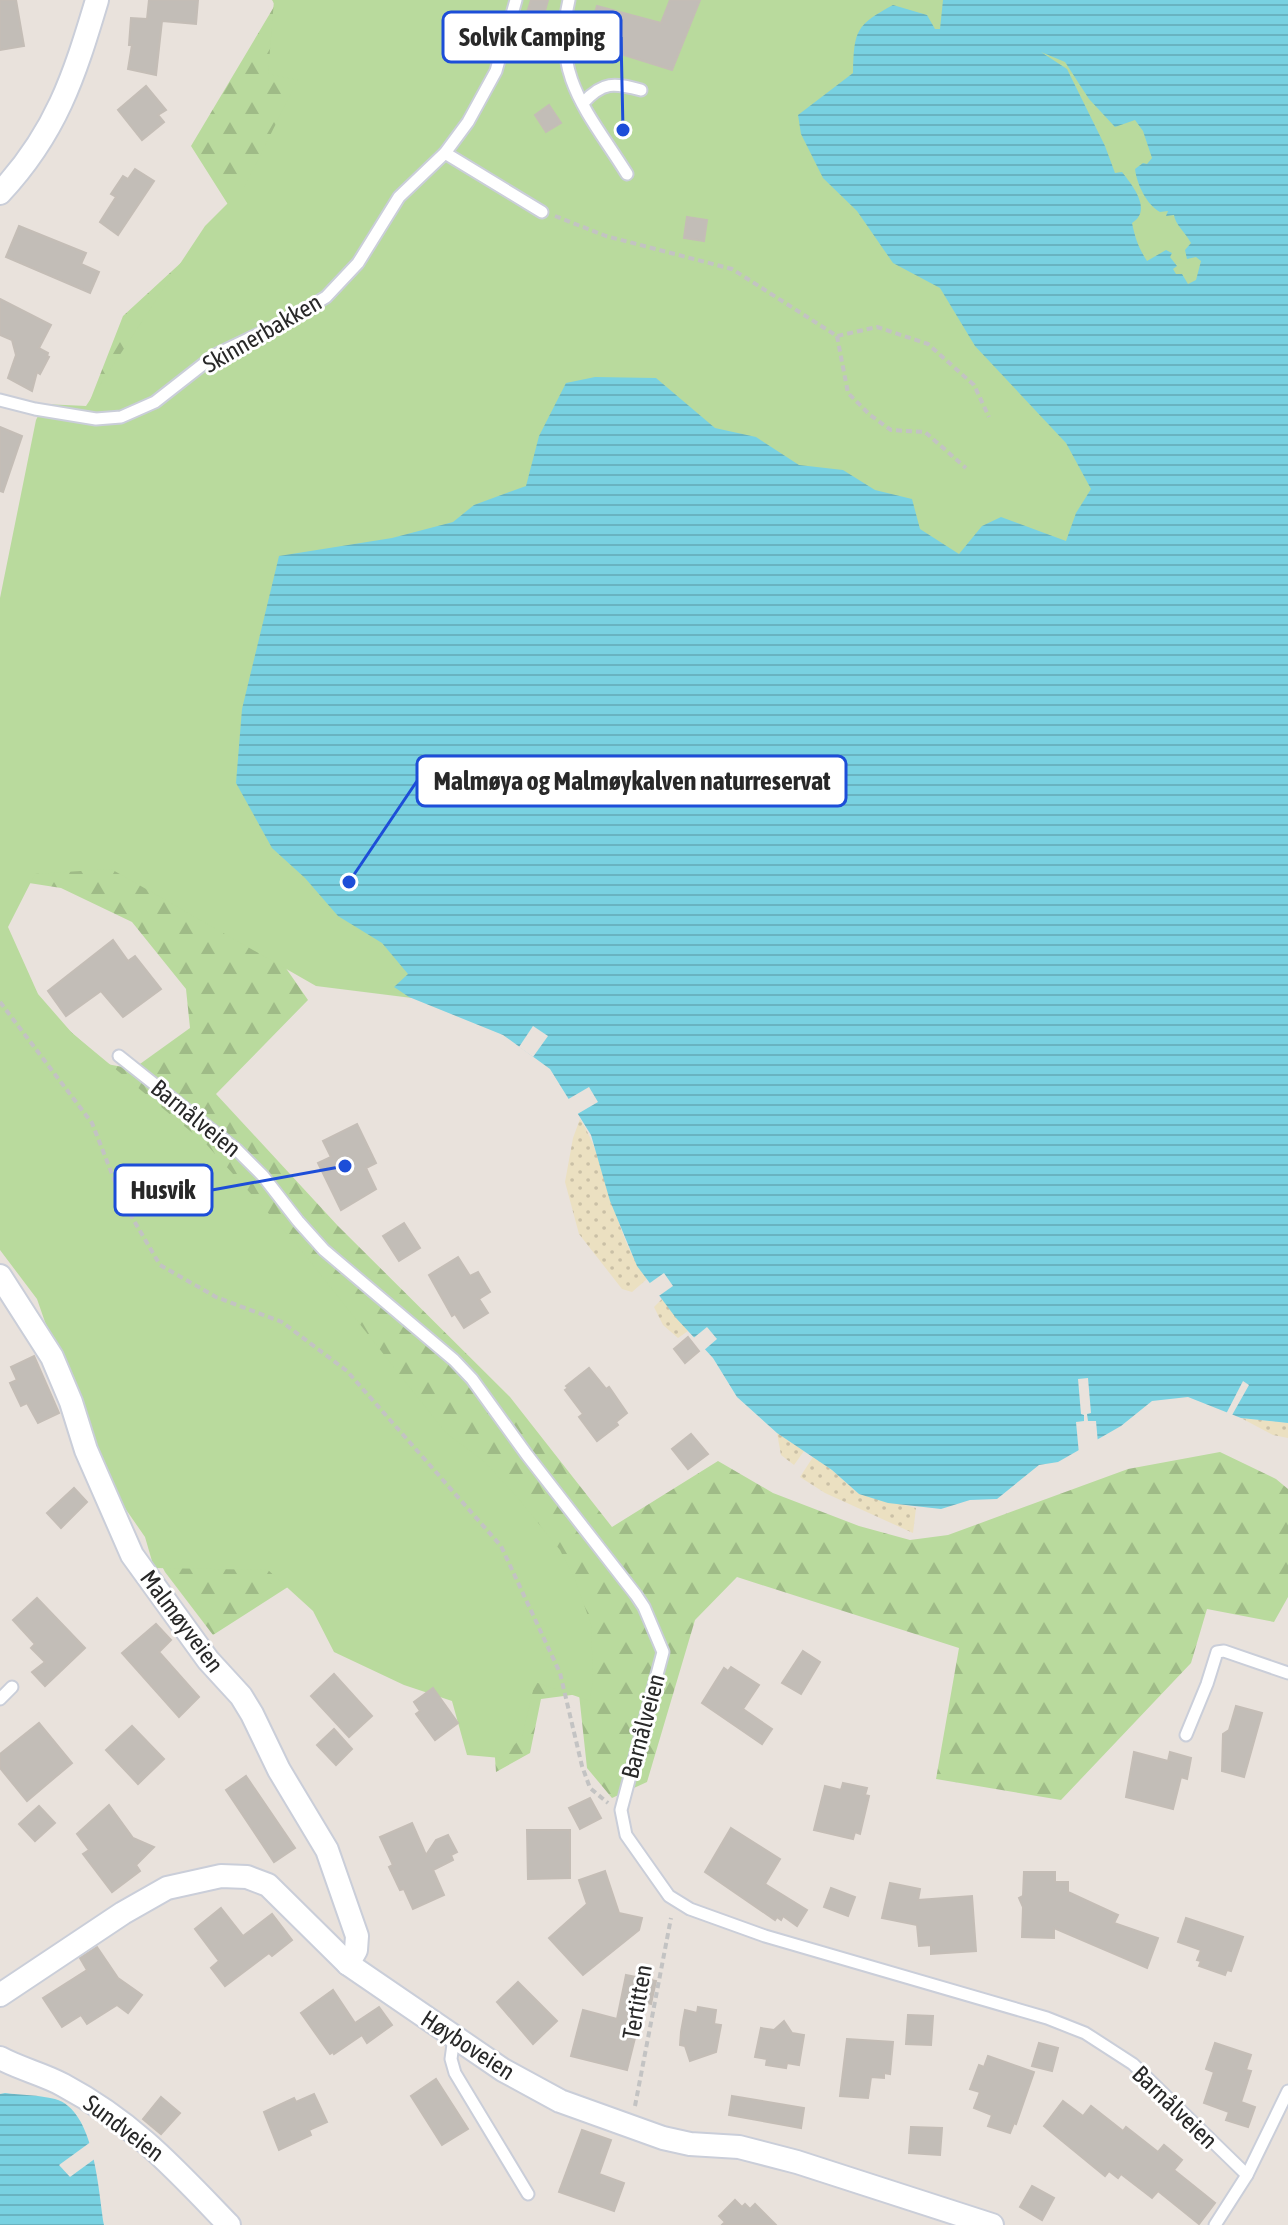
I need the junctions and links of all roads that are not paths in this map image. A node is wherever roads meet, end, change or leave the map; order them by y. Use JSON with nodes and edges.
{"nodes":[{"id":1,"x":97,"y":0,"type":"edge"},
{"id":2,"x":516,"y":0,"type":"edge"},
{"id":3,"x":569,"y":0,"type":"edge"},
{"id":4,"x":641,"y":90,"type":"dead end"},
{"id":5,"x":583,"y":103,"type":"junction"},
{"id":6,"x":445,"y":153,"type":"junction"},
{"id":7,"x":627,"y":174,"type":"dead end"},
{"id":8,"x":0,"y":193,"type":"edge"},
{"id":9,"x":542,"y":212,"type":"road end"},
{"id":10,"x":0,"y":400,"type":"edge"},
{"id":11,"x":119,"y":1056,"type":"dead end"},
{"id":12,"x":0,"y":1276,"type":"edge"},
{"id":13,"x":1288,"y":1673,"type":"edge"},
{"id":14,"x":12,"y":1687,"type":"dead end"},
{"id":15,"x":0,"y":1699,"type":"edge"},
{"id":16,"x":1186,"y":1735,"type":"dead end"},
{"id":17,"x":348,"y":1964,"type":"junction"},
{"id":18,"x":0,"y":1995,"type":"edge"},
{"id":19,"x":454,"y":2037,"type":"junction"},
{"id":20,"x":0,"y":2058,"type":"edge"},
{"id":21,"x":1288,"y":2091,"type":"edge"},
{"id":22,"x":1247,"y":2175,"type":"junction"},
{"id":23,"x":528,"y":2194,"type":"dead end"},
{"id":24,"x":229,"y":2225,"type":"edge"},
{"id":25,"x":992,"y":2225,"type":"edge"},
{"id":26,"x":1215,"y":2225,"type":"edge"}],
"edges":[{"from":1,"to":8,"type":"street"},
{"from":2,"to":6,"type":"lane","name":"Skinnerbakken"},
{"from":3,"to":5,"type":"lane"},
{"from":4,"to":5,"type":"lane"},
{"from":5,"to":7,"type":"lane"},
{"from":6,"to":9,"type":"lane"},
{"from":6,"to":10,"type":"lane","name":"Skinnerbakken"},
{"from":11,"to":22,"type":"lane","name":"Barnålveien"},
{"from":12,"to":17,"type":"street","name":"Malmøyveien"},
{"from":13,"to":16,"type":"lane"},
{"from":14,"to":15,"type":"lane"},
{"from":17,"to":18,"type":"street","name":"Høyboveien"},
{"from":17,"to":19,"type":"street","name":"Høyboveien"},
{"from":19,"to":23,"type":"lane"},
{"from":19,"to":25,"type":"street","name":"Høyboveien"},
{"from":20,"to":24,"type":"street","name":"Sundveien"},
{"from":21,"to":22,"type":"lane"},
{"from":22,"to":26,"type":"lane"}]}
